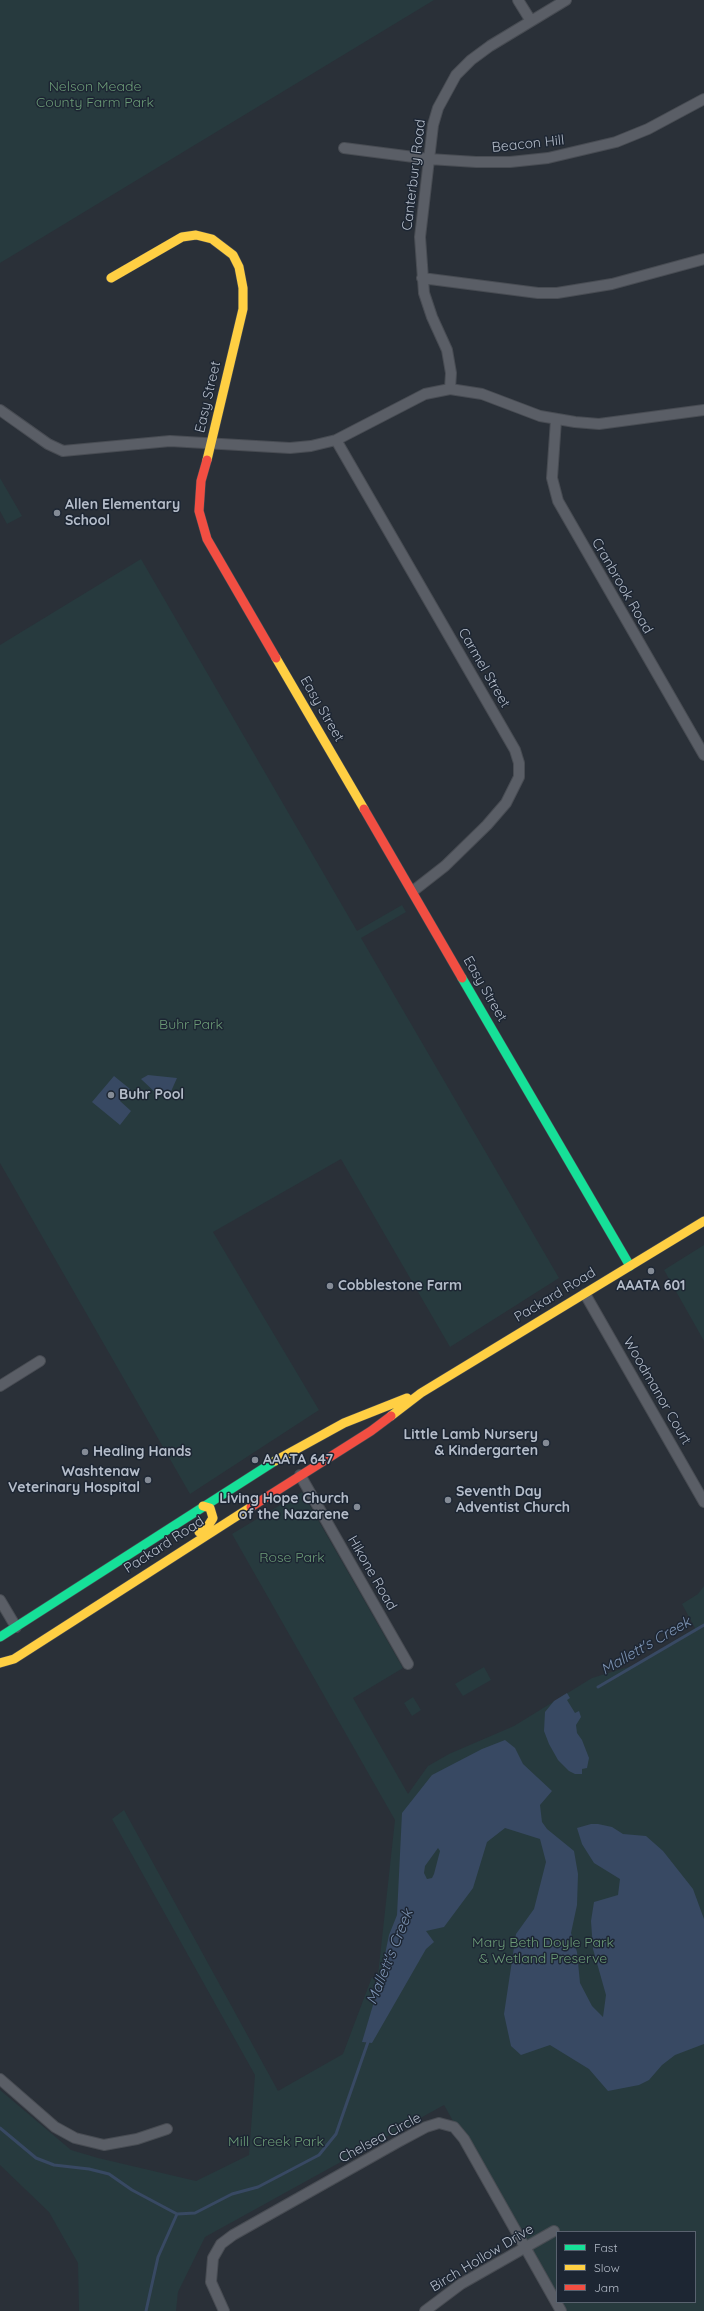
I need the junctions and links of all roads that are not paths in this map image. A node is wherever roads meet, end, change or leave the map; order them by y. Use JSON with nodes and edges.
{"nodes":[{"id":1,"x":518,"y":0,"type":"edge"},
{"id":2,"x":566,"y":0,"type":"edge"},
{"id":3,"x":531,"y":21,"type":"junction"},
{"id":4,"x":704,"y":99,"type":"edge"},
{"id":5,"x":344,"y":148,"type":"dead end"},
{"id":6,"x":429,"y":159,"type":"junction"},
{"id":7,"x":704,"y":259,"type":"edge"},
{"id":8,"x":111,"y":278,"type":"dead end"},
{"id":9,"x":422,"y":278,"type":"junction"},
{"id":10,"x":450,"y":389,"type":"junction"},
{"id":11,"x":0,"y":410,"type":"edge"},
{"id":12,"x":704,"y":410,"type":"edge"},
{"id":13,"x":556,"y":420,"type":"junction"},
{"id":14,"x":336,"y":440,"type":"junction"},
{"id":15,"x":212,"y":443,"type":"junction"},
{"id":16,"x":704,"y":755,"type":"edge"},
{"id":17,"x":413,"y":891,"type":"junction"},
{"id":18,"x":704,"y":1221,"type":"edge"},
{"id":19,"x":630,"y":1266,"type":"junction"},
{"id":20,"x":585,"y":1294,"type":"junction"},
{"id":21,"x":40,"y":1361,"type":"dead end"},
{"id":22,"x":0,"y":1386,"type":"edge"},
{"id":23,"x":421,"y":1393,"type":"junction"},
{"id":24,"x":312,"y":1439,"type":"junction"},
{"id":25,"x":300,"y":1475,"type":"junction"},
{"id":26,"x":704,"y":1502,"type":"edge"},
{"id":27,"x":203,"y":1506,"type":"junction"},
{"id":28,"x":239,"y":1514,"type":"junction"},
{"id":29,"x":146,"y":1574,"type":"junction"},
{"id":30,"x":0,"y":1600,"type":"edge"},
{"id":31,"x":16,"y":1627,"type":"junction"},
{"id":32,"x":0,"y":1637,"type":"edge"},
{"id":33,"x":14,"y":1659,"type":"junction"},
{"id":34,"x":0,"y":1663,"type":"edge"},
{"id":35,"x":408,"y":1664,"type":"dead end"},
{"id":36,"x":0,"y":1669,"type":"edge"},
{"id":37,"x":0,"y":2079,"type":"edge"},
{"id":38,"x":167,"y":2129,"type":"dead end"},
{"id":39,"x":554,"y":2232,"type":"dead end"},
{"id":40,"x":525,"y":2248,"type":"junction"},
{"id":41,"x":556,"y":2302,"type":"edge"},
{"id":42,"x":224,"y":2311,"type":"edge"},
{"id":43,"x":425,"y":2311,"type":"edge"}],
"edges":[{"from":1,"to":3,"type":"street"},
{"from":2,"to":3,"type":"street","name":"Canterbury Road"},
{"from":3,"to":6,"type":"street","name":"Canterbury Road"},
{"from":4,"to":6,"type":"street","name":"Beacon Hill"},
{"from":5,"to":6,"type":"street","name":"Beacon Hill"},
{"from":6,"to":9,"type":"street","name":"Canterbury Road"},
{"from":7,"to":9,"type":"street"},
{"from":8,"to":15,"type":"main road","name":"Easy Street"},
{"from":9,"to":10,"type":"street","name":"Canterbury Road"},
{"from":10,"to":13,"type":"street"},
{"from":10,"to":14,"type":"street"},
{"from":11,"to":15,"type":"street"},
{"from":12,"to":13,"type":"street"},
{"from":13,"to":16,"type":"street","name":"Cranbrook Road"},
{"from":14,"to":15,"type":"street"},
{"from":14,"to":17,"type":"street","name":"Carmel Street"},
{"from":15,"to":17,"type":"main road","name":"Easy Street"},
{"from":17,"to":19,"type":"main road","name":"Easy Street"},
{"from":18,"to":19,"type":"main road","name":"Packard Road"},
{"from":19,"to":20,"type":"main road","name":"Packard Road"},
{"from":20,"to":23,"type":"main road","name":"Packard Road"},
{"from":20,"to":26,"type":"street","name":"Woodmanor Court"},
{"from":21,"to":22,"type":"street"},
{"from":23,"to":24,"type":"main road","name":"Packard Road"},
{"from":23,"to":25,"type":"main road","name":"Packard Road"},
{"from":24,"to":27,"type":"main road","name":"Packard Road"},
{"from":24,"to":28,"type":"main road"},
{"from":25,"to":28,"type":"main road","name":"Packard Road"},
{"from":25,"to":35,"type":"street","name":"Hikone Road"},
{"from":27,"to":29,"type":"main road"},
{"from":27,"to":31,"type":"main road","name":"Packard Road"},
{"from":28,"to":29,"type":"main road","name":"Packard Road"},
{"from":29,"to":33,"type":"main road","name":"Packard Road"},
{"from":30,"to":31,"type":"street"},
{"from":31,"to":32,"type":"main road","name":"Packard Road"},
{"from":33,"to":34,"type":"main road","name":"Packard Road"},
{"from":33,"to":36,"type":"main road"},
{"from":37,"to":38,"type":"street"},
{"from":39,"to":40,"type":"street","name":"Birch Hollow Drive"},
{"from":40,"to":41,"type":"street","name":"Chelsea Circle"},
{"from":40,"to":42,"type":"street","name":"Chelsea Circle"},
{"from":40,"to":43,"type":"street","name":"Birch Hollow Drive"}]}
